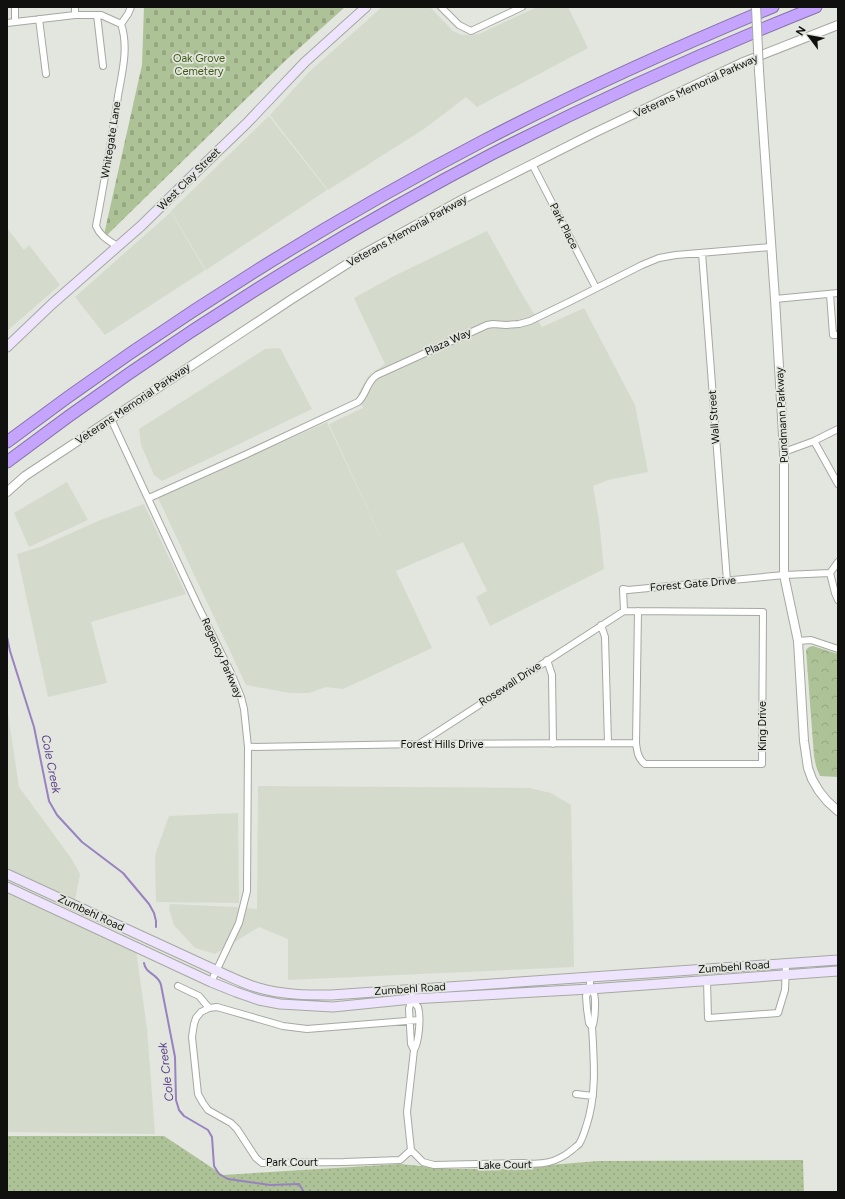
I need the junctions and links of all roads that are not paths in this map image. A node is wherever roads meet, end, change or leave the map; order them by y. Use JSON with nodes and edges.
{"nodes":[{"id":1,"x":16,"y":7,"type":"edge"},
{"id":2,"x":75,"y":7,"type":"edge"},
{"id":3,"x":131,"y":7,"type":"edge"},
{"id":4,"x":366,"y":7,"type":"edge"},
{"id":5,"x":441,"y":7,"type":"edge"},
{"id":6,"x":522,"y":7,"type":"edge"},
{"id":7,"x":756,"y":7,"type":"edge"},
{"id":8,"x":773,"y":7,"type":"edge"},
{"id":9,"x":816,"y":7,"type":"edge"},
{"id":10,"x":97,"y":15,"type":"junction"},
{"id":11,"x":75,"y":16,"type":"junction"},
{"id":12,"x":39,"y":19,"type":"junction"},
{"id":13,"x":16,"y":22,"type":"junction"},
{"id":14,"x":7,"y":23,"type":"edge"},
{"id":15,"x":121,"y":24,"type":"junction"},
{"id":16,"x":838,"y":26,"type":"edge"},
{"id":17,"x":103,"y":66,"type":"dead end"},
{"id":18,"x":46,"y":74,"type":"dead end"},
{"id":19,"x":532,"y":164,"type":"junction"},
{"id":20,"x":117,"y":246,"type":"junction"},
{"id":21,"x":771,"y":247,"type":"junction"},
{"id":22,"x":702,"y":253,"type":"junction"},
{"id":23,"x":596,"y":288,"type":"junction"},
{"id":24,"x":838,"y":293,"type":"edge"},
{"id":25,"x":830,"y":294,"type":"junction"},
{"id":26,"x":776,"y":299,"type":"junction"},
{"id":27,"x":838,"y":335,"type":"edge"},
{"id":28,"x":7,"y":347,"type":"edge"},
{"id":29,"x":111,"y":419,"type":"junction"},
{"id":30,"x":838,"y":429,"type":"edge"},
{"id":31,"x":45,"y":433,"type":"junction"},
{"id":32,"x":814,"y":441,"type":"junction"},
{"id":33,"x":7,"y":442,"type":"edge"},
{"id":34,"x":784,"y":452,"type":"junction"},
{"id":35,"x":7,"y":462,"type":"edge"},
{"id":36,"x":7,"y":469,"type":"edge"},
{"id":37,"x":838,"y":484,"type":"edge"},
{"id":38,"x":7,"y":492,"type":"edge"},
{"id":39,"x":148,"y":498,"type":"junction"},
{"id":40,"x":838,"y":562,"type":"edge"},
{"id":41,"x":830,"y":573,"type":"junction"},
{"id":42,"x":784,"y":576,"type":"junction"},
{"id":43,"x":727,"y":581,"type":"junction"},
{"id":44,"x":838,"y":600,"type":"edge"},
{"id":45,"x":624,"y":611,"type":"junction"},
{"id":46,"x":638,"y":611,"type":"junction"},
{"id":47,"x":601,"y":625,"type":"junction"},
{"id":48,"x":798,"y":641,"type":"junction"},
{"id":49,"x":838,"y":649,"type":"edge"},
{"id":50,"x":547,"y":660,"type":"junction"},
{"id":51,"x":608,"y":743,"type":"junction"},
{"id":52,"x":636,"y":743,"type":"junction"},
{"id":53,"x":419,"y":744,"type":"junction"},
{"id":54,"x":553,"y":744,"type":"junction"},
{"id":55,"x":248,"y":747,"type":"junction"},
{"id":56,"x":838,"y":811,"type":"edge"},
{"id":57,"x":7,"y":874,"type":"edge"},
{"id":58,"x":7,"y":887,"type":"edge"},
{"id":59,"x":118,"y":926,"type":"junction"},
{"id":60,"x":113,"y":936,"type":"junction"},
{"id":61,"x":838,"y":960,"type":"edge"},
{"id":62,"x":786,"y":964,"type":"junction"},
{"id":63,"x":216,"y":971,"type":"junction"},
{"id":64,"x":838,"y":971,"type":"edge"},
{"id":65,"x":786,"y":974,"type":"junction"},
{"id":66,"x":590,"y":978,"type":"junction"},
{"id":67,"x":707,"y":980,"type":"junction"},
{"id":68,"x":211,"y":982,"type":"junction"},
{"id":69,"x":178,"y":986,"type":"dead end"},
{"id":70,"x":412,"y":989,"type":"junction"},
{"id":71,"x":590,"y":989,"type":"junction"},
{"id":72,"x":412,"y":999,"type":"junction"},
{"id":73,"x":209,"y":1008,"type":"junction"},
{"id":74,"x":419,"y":1020,"type":"junction"},
{"id":75,"x":410,"y":1021,"type":"junction"},
{"id":76,"x":414,"y":1050,"type":"junction"},
{"id":77,"x":576,"y":1094,"type":"dead end"},
{"id":78,"x":593,"y":1096,"type":"junction"},
{"id":79,"x":411,"y":1150,"type":"junction"}],
"edges":[{"from":1,"to":13,"type":"street"},
{"from":2,"to":11,"type":"street"},
{"from":3,"to":15,"type":"street"},
{"from":4,"to":20,"type":"main road","name":"West Clay Street"},
{"from":5,"to":6,"type":"street"},
{"from":7,"to":21,"type":"street","name":"Pundmann Parkway","bridge":true},
{"from":8,"to":33,"type":"highway"},
{"from":9,"to":31,"type":"highway"},
{"from":10,"to":11,"type":"street"},
{"from":10,"to":15,"type":"street"},
{"from":10,"to":17,"type":"street"},
{"from":11,"to":12,"type":"street"},
{"from":12,"to":13,"type":"street"},
{"from":12,"to":18,"type":"street"},
{"from":13,"to":14,"type":"street"},
{"from":15,"to":20,"type":"street","name":"Whitegate Lane"},
{"from":16,"to":19,"type":"street","name":"Veterans Memorial Parkway"},
{"from":19,"to":23,"type":"street","name":"Park Place"},
{"from":19,"to":29,"type":"street","name":"Veterans Memorial Parkway"},
{"from":20,"to":28,"type":"main road","name":"West Clay Street"},
{"from":21,"to":22,"type":"street","name":"Plaza Way"},
{"from":21,"to":26,"type":"street","name":"Pundmann Parkway"},
{"from":22,"to":23,"type":"street","name":"Plaza Way"},
{"from":22,"to":43,"type":"street","name":"Wall Street"},
{"from":23,"to":39,"type":"street","name":"Plaza Way"},
{"from":24,"to":25,"type":"street"},
{"from":25,"to":26,"type":"street"},
{"from":25,"to":27,"type":"street"},
{"from":26,"to":34,"type":"street","name":"Pundmann Parkway"},
{"from":29,"to":38,"type":"street","name":"Veterans Memorial Parkway"},
{"from":29,"to":39,"type":"street","name":"Regency Parkway"},
{"from":30,"to":32,"type":"street"},
{"from":31,"to":35,"type":"highway"},
{"from":31,"to":36,"type":"highway"},
{"from":32,"to":34,"type":"street"},
{"from":32,"to":37,"type":"street"},
{"from":34,"to":42,"type":"street","name":"Pundmann Parkway"},
{"from":39,"to":55,"type":"street","name":"Regency Parkway"},
{"from":40,"to":41,"type":"street"},
{"from":41,"to":42,"type":"street","name":"Forest Gate Drive"},
{"from":41,"to":44,"type":"street"},
{"from":42,"to":43,"type":"street","name":"Forest Gate Drive"},
{"from":42,"to":48,"type":"street","name":"Pundmann Parkway"},
{"from":43,"to":45,"type":"street","name":"Forest Gate Drive"},
{"from":45,"to":46,"type":"street"},
{"from":45,"to":47,"type":"street","name":"Rosewall Drive"},
{"from":46,"to":52,"type":"street","name":"King Drive"},
{"from":46,"to":52,"type":"street","name":"King Drive"},
{"from":47,"to":50,"type":"street","name":"Rosewall Drive"},
{"from":47,"to":51,"type":"street"},
{"from":48,"to":49,"type":"street"},
{"from":48,"to":56,"type":"street","name":"Pundmann Parkway"},
{"from":50,"to":53,"type":"street","name":"Rosewall Drive"},
{"from":50,"to":54,"type":"street"},
{"from":51,"to":52,"type":"street","name":"Forest Hills Drive"},
{"from":51,"to":54,"type":"street","name":"Forest Hills Drive"},
{"from":53,"to":54,"type":"street","name":"Forest Hills Drive"},
{"from":53,"to":55,"type":"street","name":"Forest Hills Drive"},
{"from":55,"to":63,"type":"street","name":"Regency Parkway"},
{"from":57,"to":59,"type":"main road","name":"Zumbehl Road"},
{"from":58,"to":60,"type":"main road","name":"Zumbehl Road"},
{"from":59,"to":60,"type":"main road"},
{"from":59,"to":63,"type":"main road","name":"Zumbehl Road"},
{"from":60,"to":68,"type":"main road","name":"Zumbehl Road"},
{"from":61,"to":62,"type":"main road","name":"Zumbehl Road"},
{"from":62,"to":65,"type":"street"},
{"from":62,"to":66,"type":"main road","name":"Zumbehl Road"},
{"from":63,"to":68,"type":"street","name":"Regency Parkway"},
{"from":63,"to":70,"type":"main road","name":"Zumbehl Road"},
{"from":64,"to":65,"type":"main road","name":"Zumbehl Road"},
{"from":65,"to":67,"type":"main road","name":"Zumbehl Road"},
{"from":65,"to":67,"type":"street"},
{"from":66,"to":70,"type":"main road","name":"Zumbehl Road"},
{"from":66,"to":71,"type":"street","name":"Lake Court"},
{"from":67,"to":71,"type":"main road","name":"Zumbehl Road"},
{"from":68,"to":72,"type":"main road","name":"Zumbehl Road"},
{"from":69,"to":73,"type":"street"},
{"from":70,"to":72,"type":"street"},
{"from":71,"to":72,"type":"main road","name":"Zumbehl Road"},
{"from":71,"to":78,"type":"street","name":"Lake Court"},
{"from":72,"to":74,"type":"street"},
{"from":72,"to":75,"type":"street"},
{"from":73,"to":75,"type":"street"},
{"from":73,"to":79,"type":"street","name":"Park Court"},
{"from":74,"to":75,"type":"street"},
{"from":74,"to":76,"type":"street"},
{"from":75,"to":76,"type":"street"},
{"from":76,"to":79,"type":"street"},
{"from":77,"to":78,"type":"street"},
{"from":78,"to":79,"type":"street","name":"Lake Court"}]}
